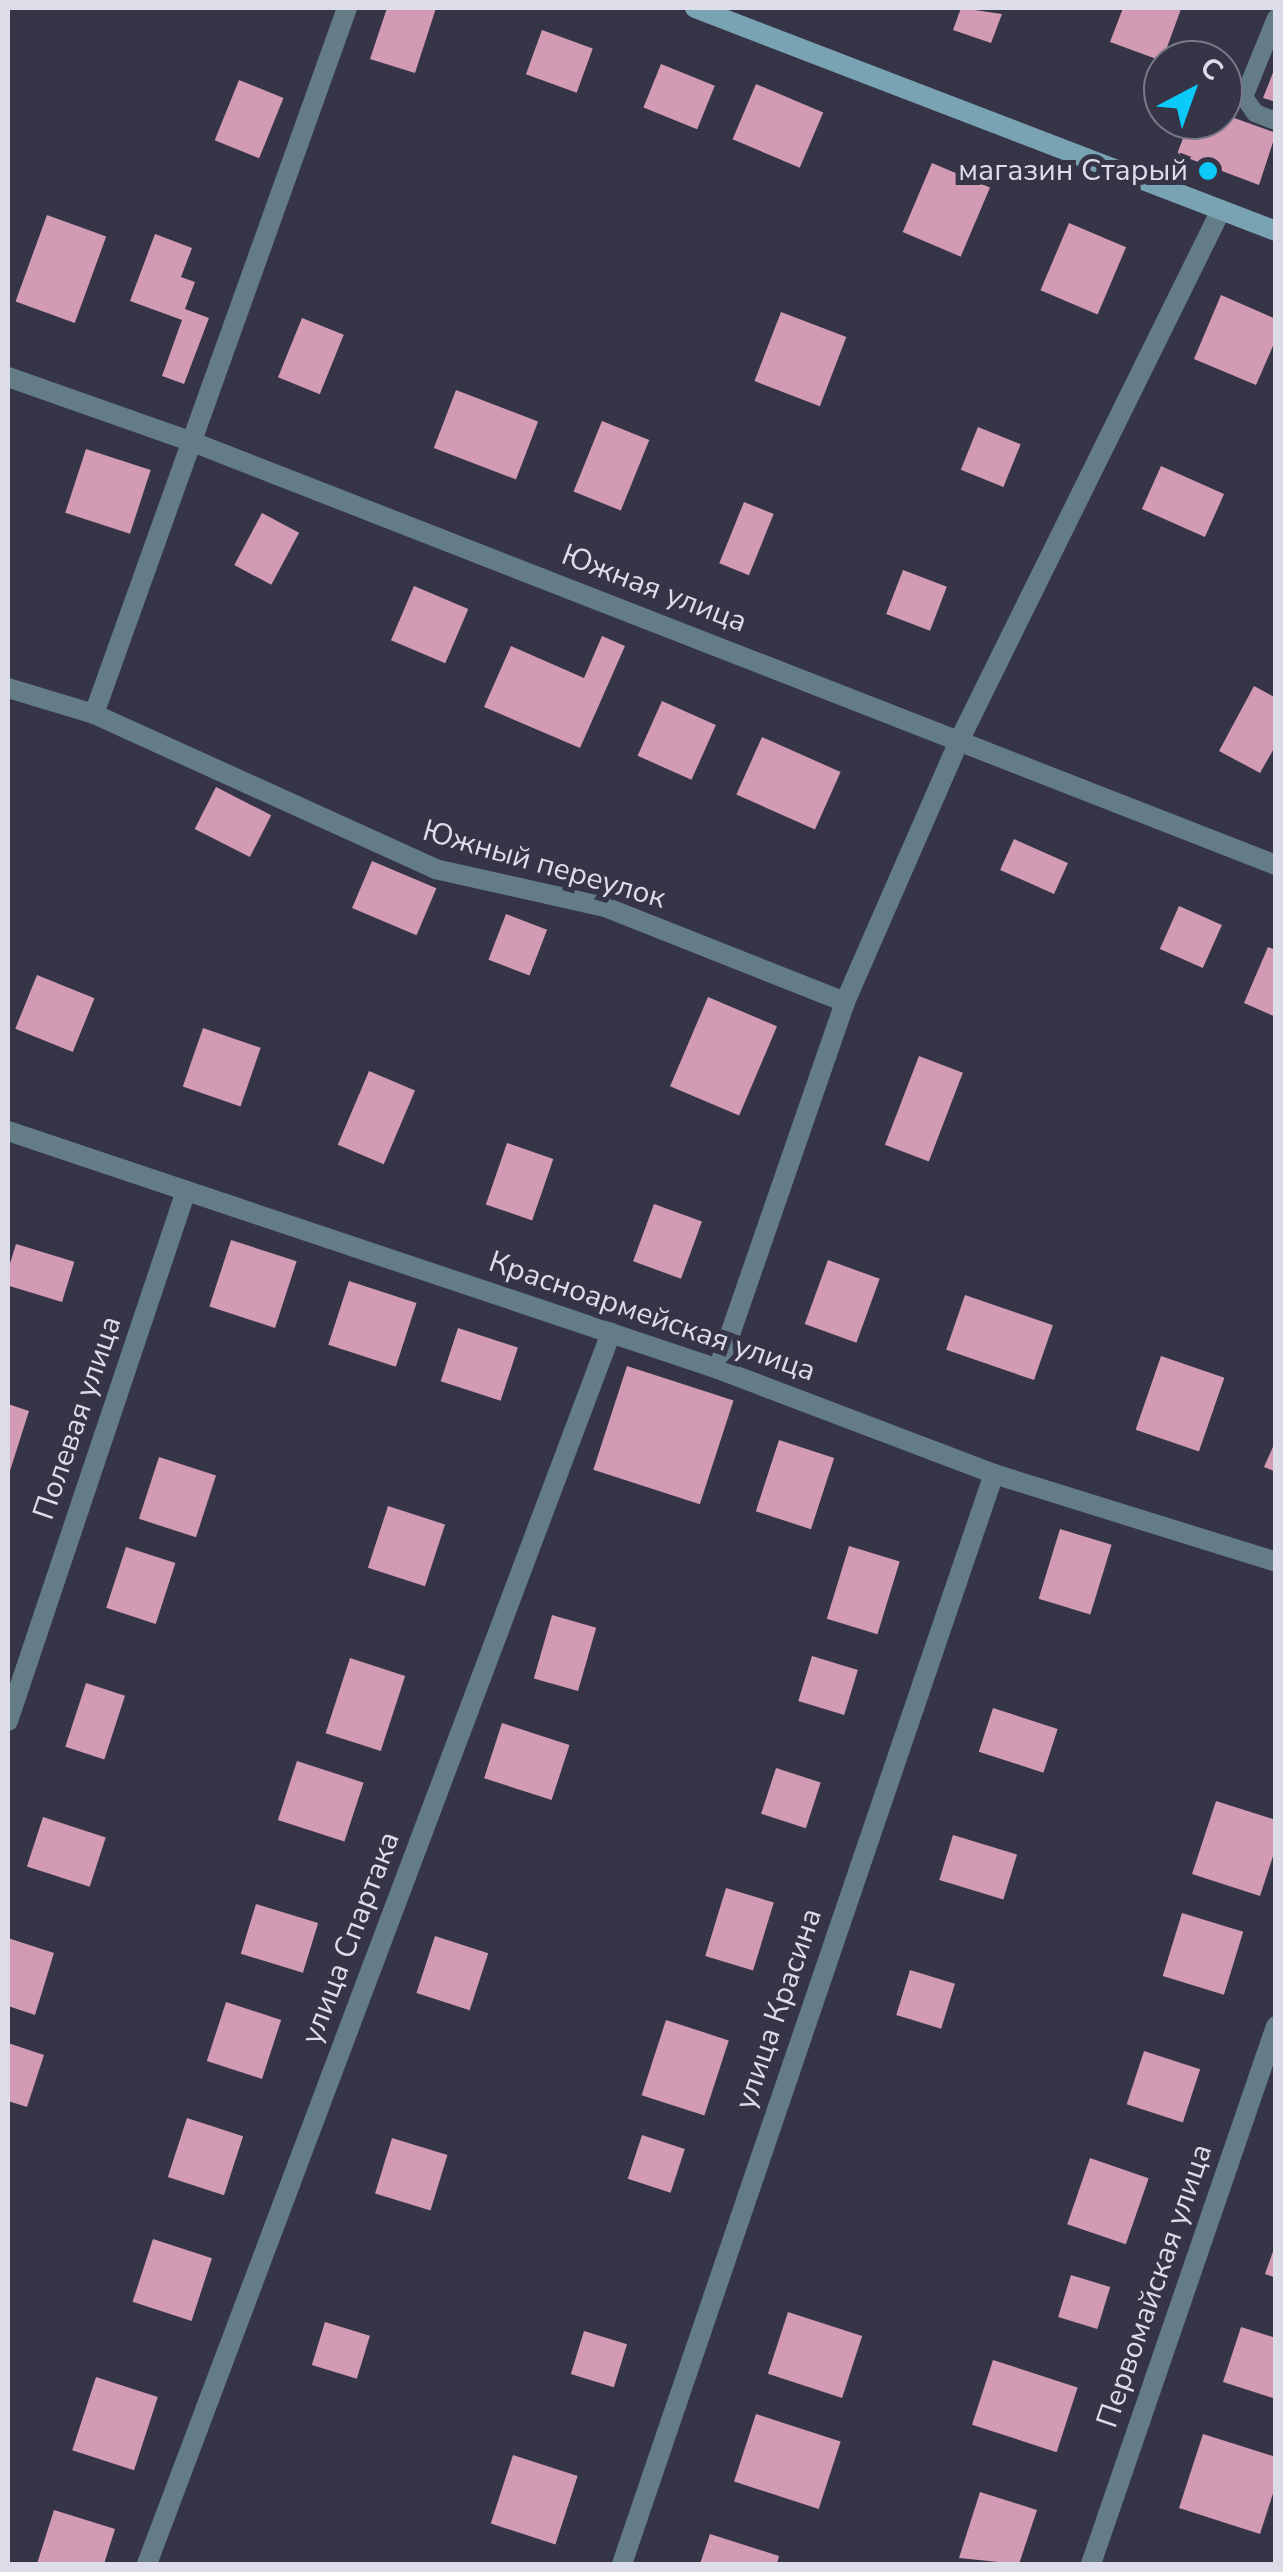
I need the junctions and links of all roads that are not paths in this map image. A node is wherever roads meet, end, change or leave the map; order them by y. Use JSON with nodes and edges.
{"nodes":[{"id":1,"x":346,"y":8,"type":"edge"},
{"id":2,"x":695,"y":8,"type":"edge"},
{"id":3,"x":717,"y":12,"type":"edge"},
{"id":4,"x":1276,"y":18,"type":"edge"},
{"id":5,"x":1276,"y":122,"type":"edge"},
{"id":6,"x":1221,"y":210,"type":"junction"},
{"id":7,"x":1276,"y":231,"type":"edge"},
{"id":8,"x":8,"y":377,"type":"edge"},
{"id":9,"x":190,"y":441,"type":"junction"},
{"id":10,"x":8,"y":688,"type":"edge"},
{"id":11,"x":94,"y":714,"type":"junction"},
{"id":12,"x":960,"y":741,"type":"junction"},
{"id":13,"x":1276,"y":865,"type":"edge"},
{"id":14,"x":845,"y":1002,"type":"junction"},
{"id":15,"x":8,"y":1130,"type":"edge"},
{"id":16,"x":186,"y":1192,"type":"junction"},
{"id":17,"x":611,"y":1333,"type":"junction"},
{"id":18,"x":718,"y":1369,"type":"junction"},
{"id":19,"x":994,"y":1474,"type":"junction"},
{"id":20,"x":1276,"y":1562,"type":"edge"},
{"id":21,"x":8,"y":1721,"type":"edge"},
{"id":22,"x":1276,"y":2026,"type":"edge"},
{"id":23,"x":147,"y":2564,"type":"edge"},
{"id":24,"x":622,"y":2564,"type":"edge"},
{"id":25,"x":1091,"y":2564,"type":"edge"}],
"edges":[{"from":1,"to":9,"type":"street"},
{"from":2,"to":3,"type":"main road"},
{"from":3,"to":6,"type":"main road"},
{"from":4,"to":5,"type":"lane"},
{"from":6,"to":7,"type":"main road"},
{"from":6,"to":12,"type":"street"},
{"from":8,"to":9,"type":"street","name":"Южная улица"},
{"from":9,"to":11,"type":"street"},
{"from":9,"to":12,"type":"street","name":"Южная улица"},
{"from":10,"to":11,"type":"street","name":"Южный переулок"},
{"from":11,"to":14,"type":"street","name":"Южный переулок"},
{"from":12,"to":13,"type":"street","name":"Южная улица"},
{"from":12,"to":14,"type":"street"},
{"from":14,"to":18,"type":"street"},
{"from":15,"to":16,"type":"street","name":"Красноармейская улица"},
{"from":16,"to":17,"type":"street","name":"Красноармейская улица"},
{"from":16,"to":21,"type":"street","name":"Полевая улица"},
{"from":17,"to":18,"type":"street","name":"Красноармейская улица"},
{"from":17,"to":23,"type":"street","name":"улица Спартака"},
{"from":18,"to":19,"type":"street","name":"Красноармейская улица"},
{"from":19,"to":20,"type":"street","name":"Красноармейская улица"},
{"from":19,"to":24,"type":"street","name":"улица Красина"},
{"from":22,"to":25,"type":"street","name":"Первомайская улица"}]}
